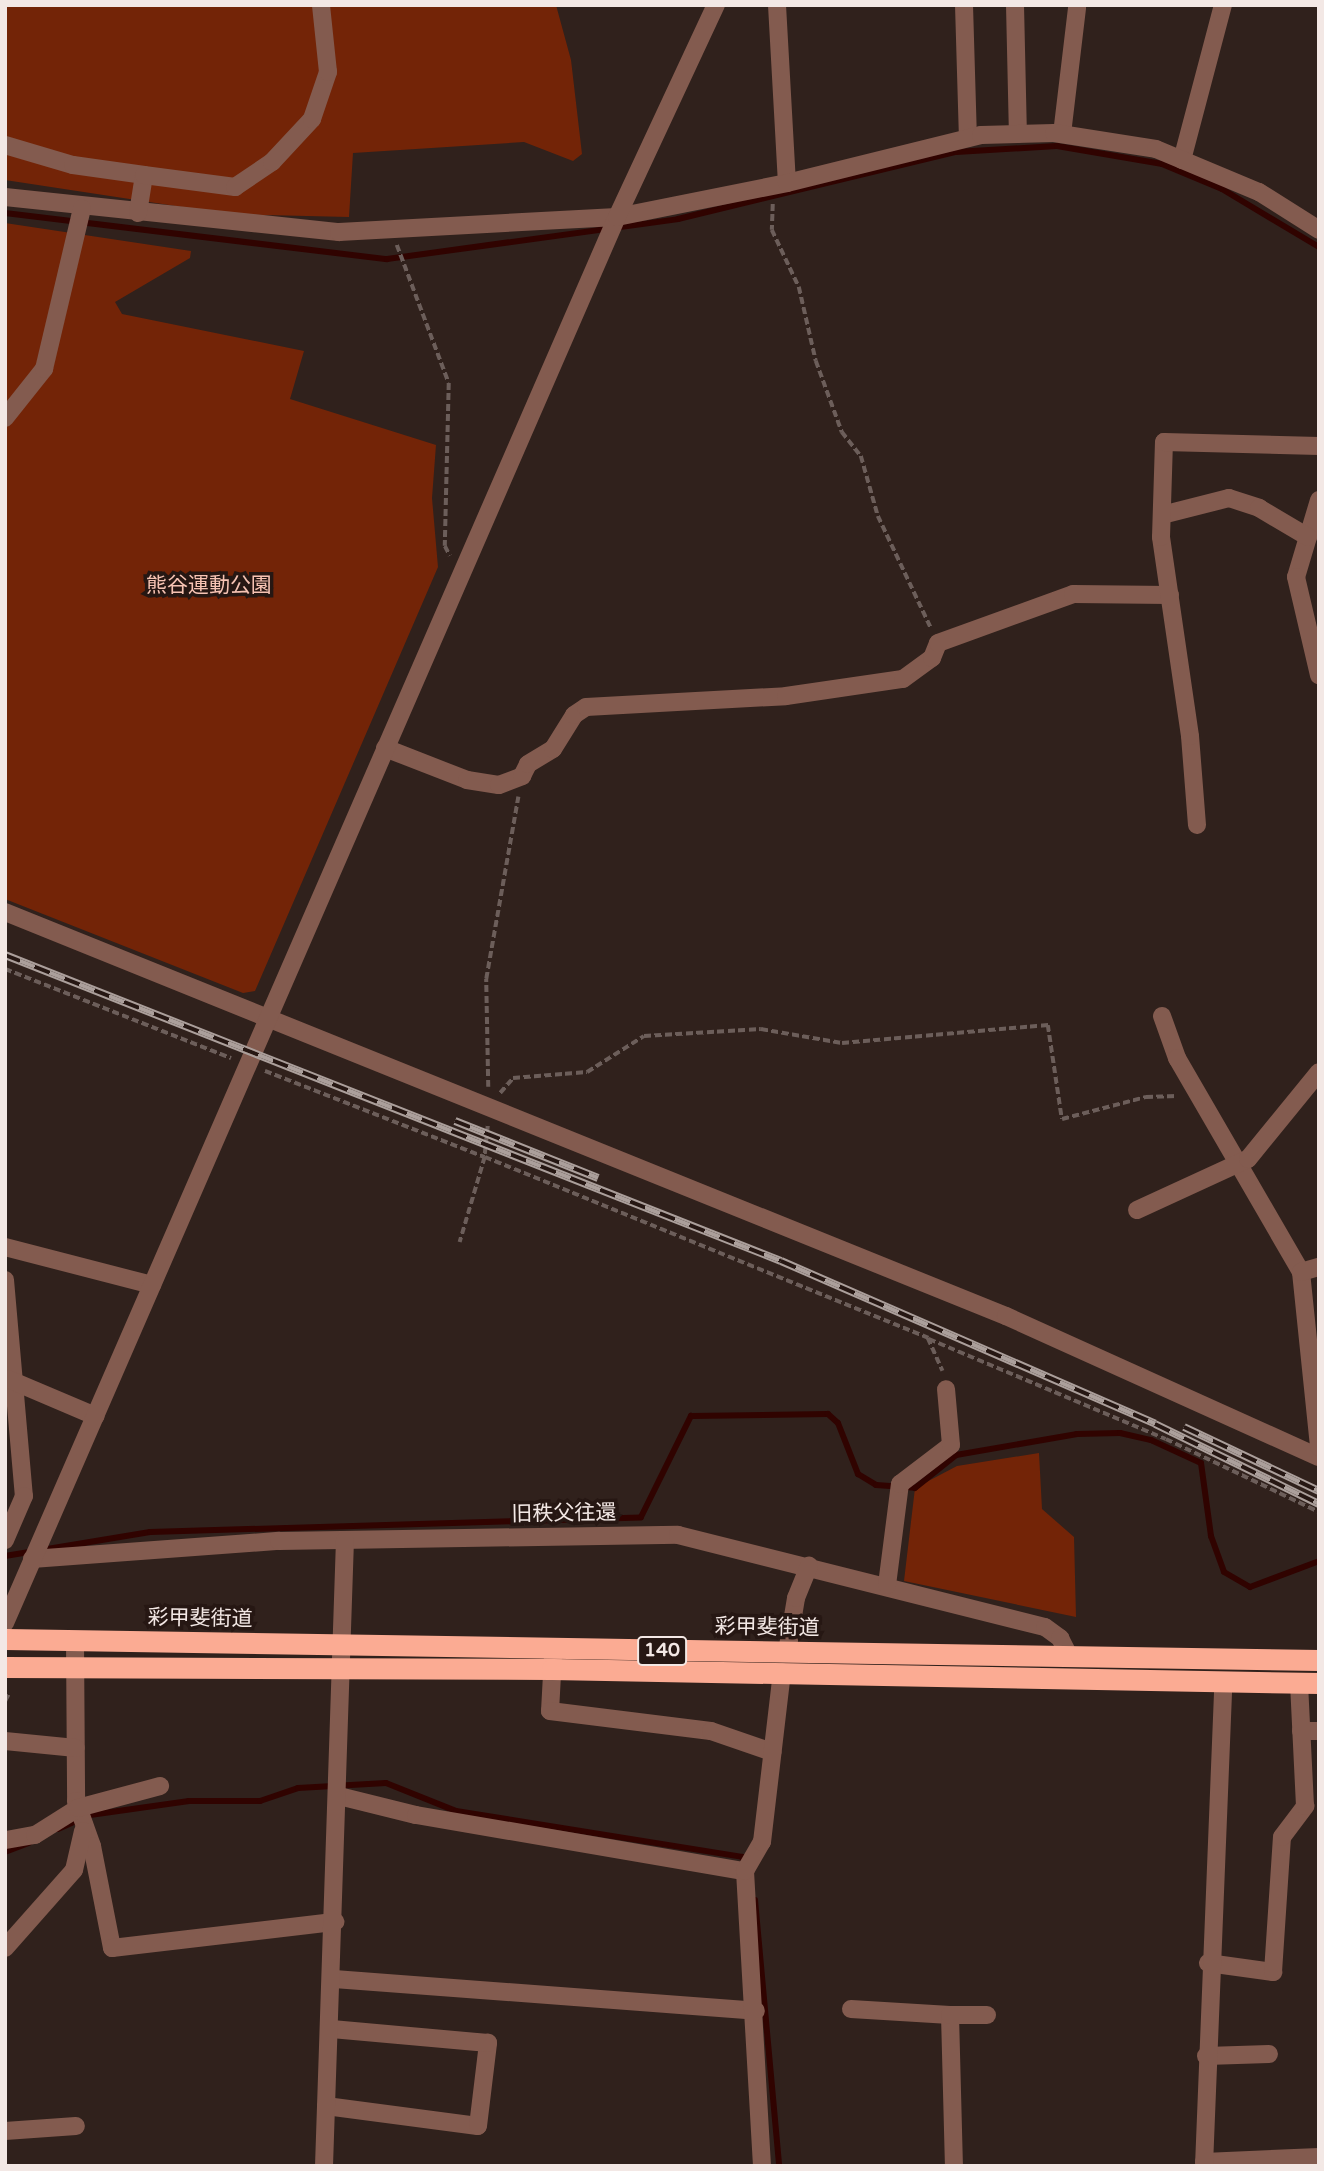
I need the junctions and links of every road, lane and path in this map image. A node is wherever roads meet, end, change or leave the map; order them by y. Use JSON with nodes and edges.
{"nodes":[{"id":1,"x":321,"y":5,"type":"edge"},
{"id":2,"x":716,"y":5,"type":"edge"},
{"id":3,"x":777,"y":5,"type":"edge"},
{"id":4,"x":964,"y":5,"type":"edge"},
{"id":5,"x":1015,"y":5,"type":"edge"},
{"id":6,"x":1223,"y":5,"type":"edge"},
{"id":7,"x":1077,"y":8,"type":"dead end"},
{"id":8,"x":1018,"y":134,"type":"junction"},
{"id":9,"x":1062,"y":134,"type":"junction"},
{"id":10,"x":968,"y":138,"type":"junction"},
{"id":11,"x":5,"y":145,"type":"edge"},
{"id":12,"x":1182,"y":160,"type":"junction"},
{"id":13,"x":144,"y":175,"type":"junction"},
{"id":14,"x":780,"y":184,"type":"junction"},
{"id":15,"x":5,"y":197,"type":"edge"},
{"id":16,"x":82,"y":209,"type":"junction"},
{"id":17,"x":138,"y":213,"type":"junction"},
{"id":18,"x":617,"y":217,"type":"junction"},
{"id":19,"x":392,"y":229,"type":"junction"},
{"id":20,"x":1319,"y":230,"type":"edge"},
{"id":21,"x":5,"y":418,"type":"edge"},
{"id":22,"x":1319,"y":446,"type":"edge"},
{"id":23,"x":1319,"y":500,"type":"edge"},
{"id":24,"x":1161,"y":515,"type":"junction"},
{"id":25,"x":1308,"y":537,"type":"junction"},
{"id":26,"x":460,"y":577,"type":"junction"},
{"id":27,"x":1170,"y":595,"type":"junction"},
{"id":28,"x":938,"y":643,"type":"junction"},
{"id":29,"x":1319,"y":675,"type":"edge"},
{"id":30,"x":386,"y":748,"type":"junction"},
{"id":31,"x":511,"y":783,"type":"junction"},
{"id":32,"x":1196,"y":825,"type":"dead end"},
{"id":33,"x":5,"y":912,"type":"edge"},
{"id":34,"x":5,"y":970,"type":"edge"},
{"id":35,"x":1163,"y":1016,"type":"dead end"},
{"id":36,"x":268,"y":1017,"type":"junction"},
{"id":37,"x":248,"y":1064,"type":"junction"},
{"id":38,"x":1319,"y":1072,"type":"edge"},
{"id":39,"x":1199,"y":1095,"type":"junction"},
{"id":40,"x":489,"y":1105,"type":"junction"},
{"id":41,"x":485,"y":1157,"type":"junction"},
{"id":42,"x":1238,"y":1164,"type":"junction"},
{"id":43,"x":1137,"y":1210,"type":"dead end"},
{"id":44,"x":460,"y":1242,"type":"dead end"},
{"id":45,"x":5,"y":1247,"type":"edge"},
{"id":46,"x":1310,"y":1270,"type":"edge"},
{"id":47,"x":5,"y":1280,"type":"edge"},
{"id":48,"x":152,"y":1285,"type":"junction"},
{"id":49,"x":928,"y":1338,"type":"junction"},
{"id":50,"x":10,"y":1380,"type":"edge"},
{"id":51,"x":946,"y":1389,"type":"joint"},
{"id":52,"x":1316,"y":1396,"type":"edge"},
{"id":53,"x":95,"y":1416,"type":"junction"},
{"id":54,"x":1319,"y":1447,"type":"edge"},
{"id":55,"x":1319,"y":1457,"type":"edge"},
{"id":56,"x":24,"y":1496,"type":"junction"},
{"id":57,"x":55,"y":1507,"type":"junction"},
{"id":58,"x":1319,"y":1512,"type":"edge"},
{"id":59,"x":345,"y":1540,"type":"junction"},
{"id":60,"x":5,"y":1541,"type":"edge"},
{"id":61,"x":32,"y":1559,"type":"junction"},
{"id":62,"x":808,"y":1566,"type":"junction"},
{"id":63,"x":887,"y":1585,"type":"junction"},
{"id":64,"x":5,"y":1623,"type":"edge"},
{"id":65,"x":5,"y":1639,"type":"edge"},
{"id":66,"x":75,"y":1642,"type":"junction"},
{"id":67,"x":342,"y":1657,"type":"junction"},
{"id":68,"x":1070,"y":1658,"type":"junction"},
{"id":69,"x":552,"y":1659,"type":"junction"},
{"id":70,"x":1319,"y":1660,"type":"edge"},
{"id":71,"x":785,"y":1662,"type":"junction"},
{"id":72,"x":5,"y":1667,"type":"edge"},
{"id":73,"x":75,"y":1667,"type":"junction"},
{"id":74,"x":1223,"y":1683,"type":"junction"},
{"id":75,"x":1309,"y":1684,"type":"edge"},
{"id":76,"x":8,"y":1695,"type":"dead end"},
{"id":77,"x":5,"y":1701,"type":"edge"},
{"id":78,"x":1310,"y":1731,"type":"edge"},
{"id":79,"x":5,"y":1741,"type":"edge"},
{"id":80,"x":76,"y":1748,"type":"junction"},
{"id":81,"x":772,"y":1752,"type":"junction"},
{"id":82,"x":160,"y":1786,"type":"dead end"},
{"id":83,"x":339,"y":1796,"type":"junction"},
{"id":84,"x":1312,"y":1806,"type":"edge"},
{"id":85,"x":78,"y":1808,"type":"junction"},
{"id":86,"x":83,"y":1830,"type":"junction"},
{"id":87,"x":6,"y":1840,"type":"edge"},
{"id":88,"x":745,"y":1871,"type":"junction"},
{"id":89,"x":335,"y":1922,"type":"junction"},
{"id":90,"x":5,"y":1948,"type":"edge"},
{"id":91,"x":1208,"y":1963,"type":"junction"},
{"id":92,"x":334,"y":1979,"type":"junction"},
{"id":93,"x":851,"y":2009,"type":"dead end"},
{"id":94,"x":756,"y":2011,"type":"junction"},
{"id":95,"x":950,"y":2015,"type":"junction"},
{"id":96,"x":987,"y":2015,"type":"dead end"},
{"id":97,"x":332,"y":2029,"type":"junction"},
{"id":98,"x":1269,"y":2054,"type":"dead end"},
{"id":99,"x":1206,"y":2056,"type":"junction"},
{"id":100,"x":326,"y":2106,"type":"junction"},
{"id":101,"x":76,"y":2126,"type":"dead end"},
{"id":102,"x":5,"y":2131,"type":"edge"},
{"id":103,"x":1319,"y":2157,"type":"edge"},
{"id":104,"x":1204,"y":2164,"type":"edge"},
{"id":105,"x":324,"y":2166,"type":"edge"},
{"id":106,"x":762,"y":2166,"type":"edge"},
{"id":107,"x":954,"y":2166,"type":"edge"}],
"edges":[{"from":1,"to":13,"type":"street"},
{"from":2,"to":18,"type":"street"},
{"from":3,"to":14,"type":"street"},
{"from":4,"to":10,"type":"street"},
{"from":5,"to":8,"type":"street"},
{"from":6,"to":12,"type":"street"},
{"from":7,"to":9,"type":"street"},
{"from":8,"to":9,"type":"street"},
{"from":8,"to":10,"type":"street"},
{"from":9,"to":12,"type":"street"},
{"from":10,"to":14,"type":"street"},
{"from":11,"to":13,"type":"street"},
{"from":12,"to":20,"type":"street"},
{"from":13,"to":17,"type":"street"},
{"from":14,"to":18,"type":"street"},
{"from":14,"to":28,"type":"path"},
{"from":15,"to":16,"type":"street"},
{"from":16,"to":17,"type":"street"},
{"from":16,"to":21,"type":"street"},
{"from":17,"to":19,"type":"street"},
{"from":18,"to":19,"type":"street"},
{"from":18,"to":26,"type":"street"},
{"from":19,"to":26,"type":"path"},
{"from":22,"to":24,"type":"street"},
{"from":23,"to":25,"type":"street"},
{"from":24,"to":25,"type":"street"},
{"from":24,"to":27,"type":"street"},
{"from":25,"to":29,"type":"street"},
{"from":26,"to":30,"type":"street"},
{"from":27,"to":28,"type":"street"},
{"from":27,"to":32,"type":"street"},
{"from":28,"to":31,"type":"street"},
{"from":30,"to":31,"type":"street"},
{"from":30,"to":36,"type":"street"},
{"from":31,"to":40,"type":"path"},
{"from":33,"to":36,"type":"street"},
{"from":34,"to":37,"type":"path"},
{"from":35,"to":39,"type":"street"},
{"from":36,"to":37,"type":"street"},
{"from":36,"to":40,"type":"street"},
{"from":37,"to":41,"type":"path"},
{"from":37,"to":48,"type":"street"},
{"from":38,"to":42,"type":"street"},
{"from":39,"to":40,"type":"path"},
{"from":39,"to":42,"type":"street"},
{"from":40,"to":41,"type":"path"},
{"from":40,"to":55,"type":"street"},
{"from":41,"to":44,"type":"path"},
{"from":41,"to":49,"type":"path"},
{"from":42,"to":43,"type":"street"},
{"from":42,"to":46,"type":"street"},
{"from":45,"to":48,"type":"street"},
{"from":46,"to":52,"type":"street"},
{"from":47,"to":50,"type":"street"},
{"from":48,"to":53,"type":"street"},
{"from":49,"to":51,"type":"path"},
{"from":49,"to":58,"type":"path"},
{"from":50,"to":53,"type":"street"},
{"from":50,"to":56,"type":"street"},
{"from":51,"to":63,"type":"street"},
{"from":52,"to":54,"type":"street"},
{"from":53,"to":57,"type":"street"},
{"from":56,"to":57,"type":"street"},
{"from":56,"to":60,"type":"street"},
{"from":57,"to":61,"type":"street"},
{"from":59,"to":61,"type":"street","name":"旧秩父往還"},
{"from":59,"to":62,"type":"street","name":"旧秩父往還"},
{"from":59,"to":67,"type":"street"},
{"from":61,"to":64,"type":"street"},
{"from":62,"to":63,"type":"street","name":"旧秩父往還"},
{"from":62,"to":71,"type":"street"},
{"from":63,"to":68,"type":"street","name":"旧秩父往還"},
{"from":65,"to":66,"type":"highway","name":"彩甲斐街道","number":"140"},
{"from":66,"to":67,"type":"highway","name":"彩甲斐街道","number":"140"},
{"from":66,"to":73,"type":"street"},
{"from":67,"to":69,"type":"highway","name":"彩甲斐街道","number":"140"},
{"from":67,"to":73,"type":"highway","name":"彩甲斐街道","number":"140"},
{"from":67,"to":83,"type":"street"},
{"from":68,"to":70,"type":"highway","name":"彩甲斐街道","number":"140"},
{"from":68,"to":71,"type":"highway","name":"彩甲斐街道","number":"140"},
{"from":69,"to":71,"type":"highway","name":"彩甲斐街道","number":"140"},
{"from":69,"to":81,"type":"street"},
{"from":71,"to":74,"type":"highway","name":"彩甲斐街道","number":"140"},
{"from":71,"to":81,"type":"street"},
{"from":72,"to":73,"type":"highway","name":"彩甲斐街道","number":"140"},
{"from":73,"to":80,"type":"street"},
{"from":74,"to":75,"type":"highway","name":"彩甲斐街道","number":"140"},
{"from":74,"to":91,"type":"street"},
{"from":75,"to":78,"type":"street"},
{"from":76,"to":77,"type":"path"},
{"from":78,"to":84,"type":"street"},
{"from":79,"to":80,"type":"street"},
{"from":80,"to":85,"type":"street"},
{"from":81,"to":88,"type":"street"},
{"from":82,"to":85,"type":"street"},
{"from":83,"to":88,"type":"street"},
{"from":83,"to":89,"type":"street"},
{"from":84,"to":91,"type":"street"},
{"from":85,"to":86,"type":"street"},
{"from":85,"to":87,"type":"street"},
{"from":86,"to":89,"type":"street"},
{"from":86,"to":90,"type":"street"},
{"from":88,"to":94,"type":"street"},
{"from":89,"to":92,"type":"street"},
{"from":91,"to":99,"type":"street"},
{"from":92,"to":94,"type":"street"},
{"from":92,"to":97,"type":"street"},
{"from":93,"to":95,"type":"street"},
{"from":94,"to":106,"type":"street"},
{"from":95,"to":96,"type":"street"},
{"from":95,"to":107,"type":"street"},
{"from":97,"to":100,"type":"street"},
{"from":97,"to":100,"type":"street"},
{"from":98,"to":99,"type":"street"},
{"from":99,"to":104,"type":"street"},
{"from":100,"to":105,"type":"street"},
{"from":101,"to":102,"type":"street"},
{"from":103,"to":104,"type":"street"}]}
